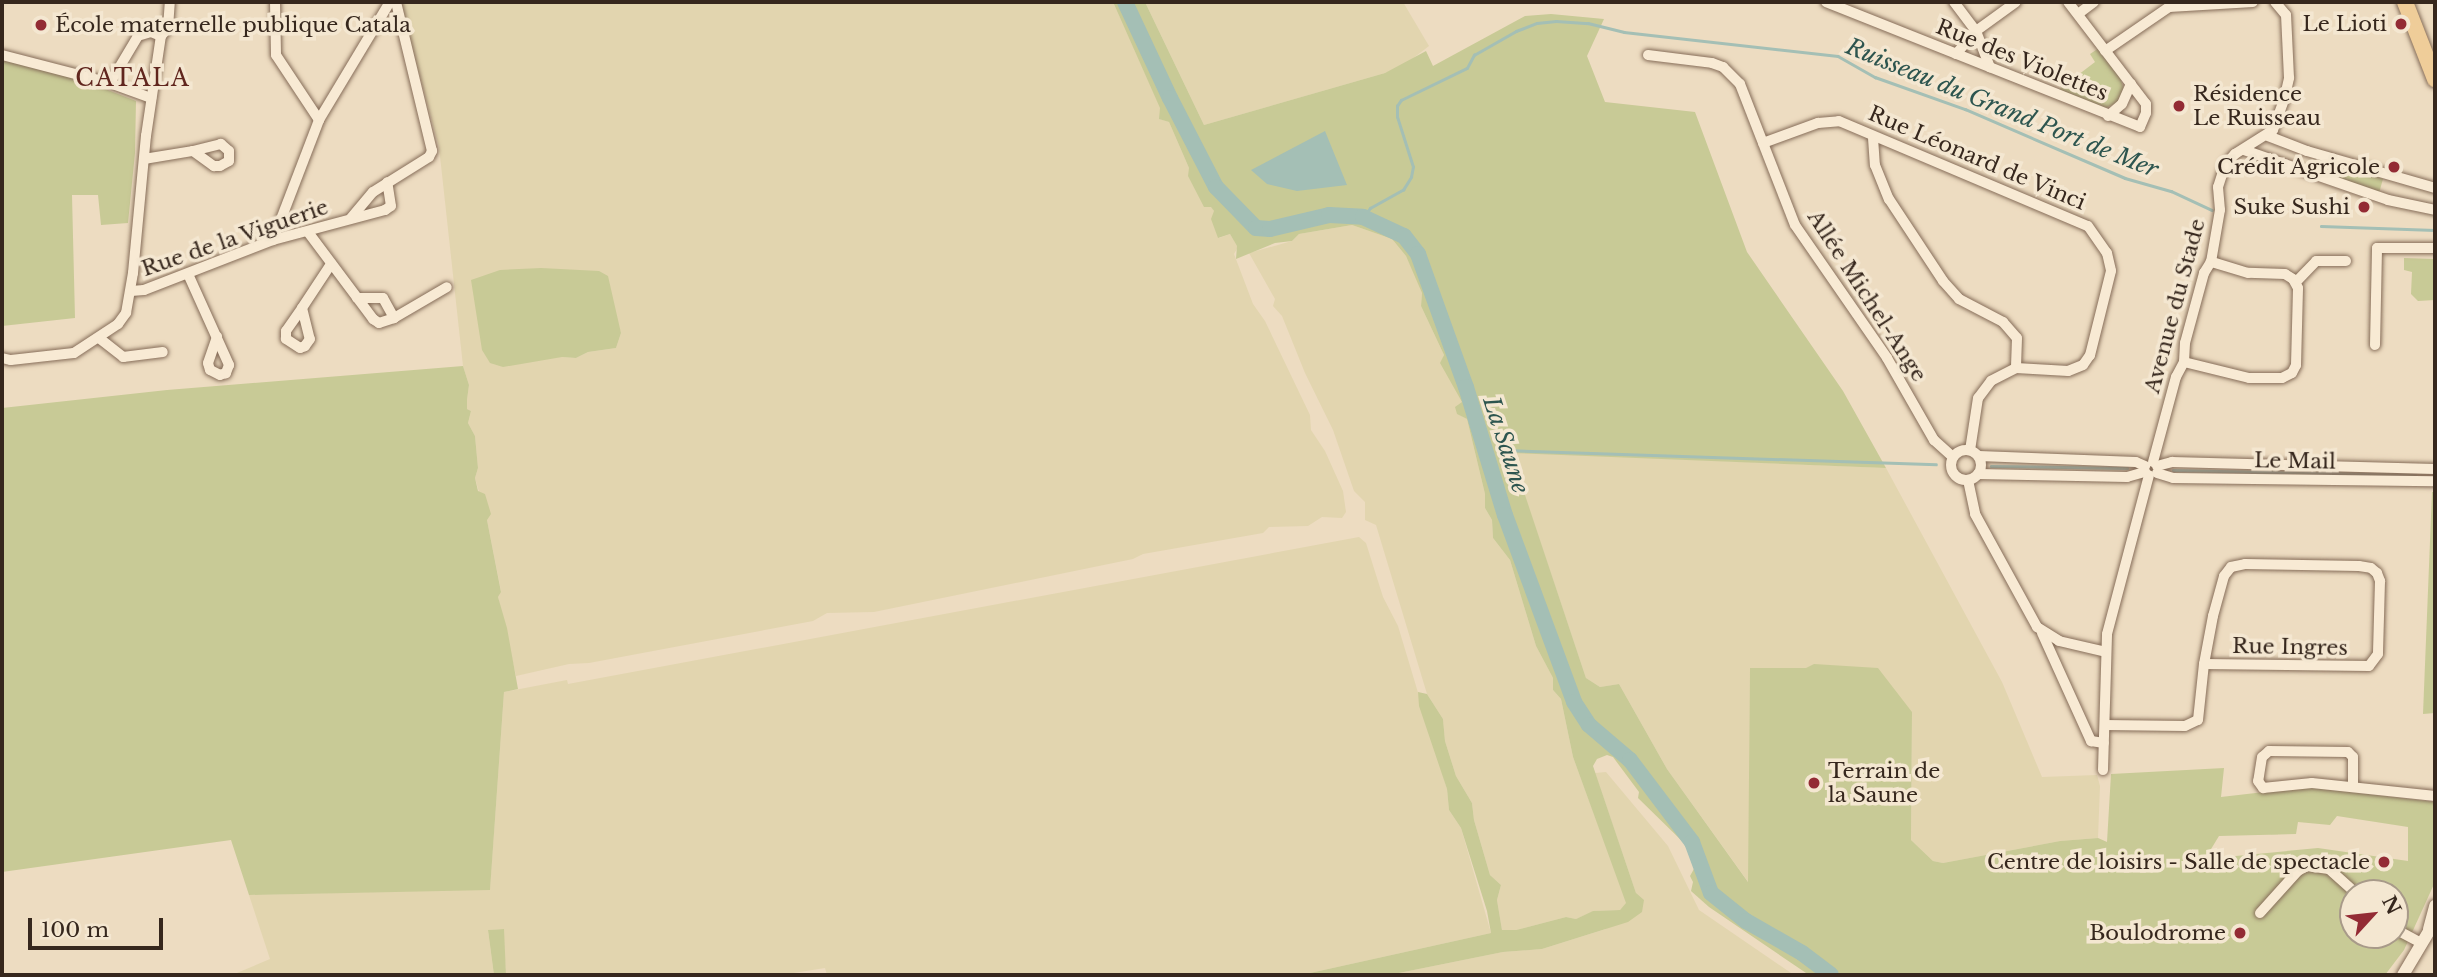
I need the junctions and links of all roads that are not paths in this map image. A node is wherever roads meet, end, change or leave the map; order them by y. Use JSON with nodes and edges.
{"nodes":[{"id":1,"x":170,"y":2,"type":"edge"},
{"id":2,"x":275,"y":2,"type":"edge"},
{"id":3,"x":390,"y":2,"type":"edge"},
{"id":4,"x":396,"y":2,"type":"edge"},
{"id":5,"x":1826,"y":2,"type":"edge"},
{"id":6,"x":1954,"y":2,"type":"edge"},
{"id":7,"x":2016,"y":2,"type":"edge"},
{"id":8,"x":2068,"y":2,"type":"edge"},
{"id":9,"x":2094,"y":2,"type":"edge"},
{"id":10,"x":2253,"y":2,"type":"edge"},
{"id":11,"x":2278,"y":2,"type":"edge"},
{"id":12,"x":2408,"y":3,"type":"edge"},
{"id":13,"x":2078,"y":14,"type":"junction"},
{"id":14,"x":1976,"y":32,"type":"junction"},
{"id":15,"x":161,"y":36,"type":"junction"},
{"id":16,"x":2105,"y":51,"type":"junction"},
{"id":17,"x":1956,"y":54,"type":"junction"},
{"id":18,"x":2,"y":55,"type":"edge"},
{"id":19,"x":1648,"y":55,"type":"dead end"},
{"id":20,"x":1990,"y":68,"type":"junction"},
{"id":21,"x":2435,"y":79,"type":"edge"},
{"id":22,"x":110,"y":83,"type":"junction"},
{"id":23,"x":2131,"y":84,"type":"junction"},
{"id":24,"x":151,"y":98,"type":"junction"},
{"id":25,"x":2108,"y":116,"type":"junction"},
{"id":26,"x":319,"y":120,"type":"junction"},
{"id":27,"x":2268,"y":136,"type":"junction"},
{"id":28,"x":1873,"y":138,"type":"junction"},
{"id":29,"x":1763,"y":143,"type":"junction"},
{"id":30,"x":2244,"y":150,"type":"junction"},
{"id":31,"x":193,"y":151,"type":"dead end"},
{"id":32,"x":2306,"y":151,"type":"junction"},
{"id":33,"x":144,"y":159,"type":"junction"},
{"id":34,"x":2348,"y":164,"type":"junction"},
{"id":35,"x":2299,"y":169,"type":"junction"},
{"id":36,"x":387,"y":181,"type":"junction"},
{"id":37,"x":2340,"y":183,"type":"junction"},
{"id":38,"x":2435,"y":188,"type":"edge"},
{"id":39,"x":2435,"y":210,"type":"edge"},
{"id":40,"x":351,"y":218,"type":"junction"},
{"id":41,"x":308,"y":232,"type":"junction"},
{"id":42,"x":273,"y":240,"type":"junction"},
{"id":43,"x":2435,"y":248,"type":"edge"},
{"id":44,"x":2346,"y":261,"type":"dead end"},
{"id":45,"x":2211,"y":262,"type":"junction"},
{"id":46,"x":331,"y":264,"type":"junction"},
{"id":47,"x":188,"y":274,"type":"junction"},
{"id":48,"x":2296,"y":282,"type":"junction"},
{"id":49,"x":447,"y":287,"type":"dead end"},
{"id":50,"x":131,"y":291,"type":"junction"},
{"id":51,"x":357,"y":298,"type":"junction"},
{"id":52,"x":302,"y":308,"type":"dead end"},
{"id":53,"x":394,"y":318,"type":"junction"},
{"id":54,"x":217,"y":337,"type":"dead end"},
{"id":55,"x":99,"y":338,"type":"junction"},
{"id":56,"x":2375,"y":345,"type":"dead end"},
{"id":57,"x":163,"y":352,"type":"dead end"},
{"id":58,"x":5,"y":360,"type":"edge"},
{"id":59,"x":2184,"y":362,"type":"junction"},
{"id":60,"x":2016,"y":368,"type":"junction"},
{"id":61,"x":2159,"y":443,"type":"junction"},
{"id":62,"x":1975,"y":453,"type":"junction"},
{"id":63,"x":1953,"y":457,"type":"junction"},
{"id":64,"x":2172,"y":462,"type":"junction"},
{"id":65,"x":2151,"y":469,"type":"junction"},
{"id":66,"x":2435,"y":469,"type":"edge"},
{"id":67,"x":1978,"y":474,"type":"junction"},
{"id":68,"x":2127,"y":477,"type":"junction"},
{"id":69,"x":1968,"y":480,"type":"junction"},
{"id":70,"x":2435,"y":481,"type":"edge"},
{"id":71,"x":2144,"y":495,"type":"junction"},
{"id":72,"x":2040,"y":630,"type":"junction"},
{"id":73,"x":2106,"y":652,"type":"junction"},
{"id":74,"x":2204,"y":664,"type":"junction"},
{"id":75,"x":2105,"y":725,"type":"junction"},
{"id":76,"x":2104,"y":743,"type":"junction"},
{"id":77,"x":2103,"y":770,"type":"dead end"},
{"id":78,"x":2353,"y":787,"type":"junction"},
{"id":79,"x":2435,"y":796,"type":"edge"},
{"id":80,"x":2340,"y":879,"type":"edge"},
{"id":81,"x":2435,"y":906,"type":"edge"},
{"id":82,"x":2260,"y":913,"type":"dead end"},
{"id":83,"x":2432,"y":925,"type":"edge"},
{"id":84,"x":2409,"y":937,"type":"edge"},
{"id":85,"x":2421,"y":943,"type":"junction"},
{"id":86,"x":2403,"y":975,"type":"edge"}],
"edges":[{"from":1,"to":15,"type":"street"},
{"from":2,"to":26,"type":"street"},
{"from":3,"to":26,"type":"street"},
{"from":4,"to":36,"type":"street","name":"Rue de la Viguerie"},
{"from":5,"to":17,"type":"street","name":"Rue des Violettes"},
{"from":6,"to":14,"type":"street"},
{"from":7,"to":14,"type":"street"},
{"from":8,"to":13,"type":"street"},
{"from":9,"to":13,"type":"street"},
{"from":10,"to":16,"type":"street"},
{"from":11,"to":27,"type":"street"},
{"from":12,"to":21,"type":"main road"},
{"from":13,"to":16,"type":"street"},
{"from":14,"to":17,"type":"street"},
{"from":14,"to":20,"type":"street"},
{"from":15,"to":22,"type":"street"},
{"from":15,"to":24,"type":"street"},
{"from":16,"to":23,"type":"street"},
{"from":17,"to":20,"type":"street","name":"Rue des Violettes"},
{"from":18,"to":22,"type":"street"},
{"from":19,"to":29,"type":"street","name":"Allée Michel-Ange"},
{"from":20,"to":25,"type":"street","name":"Rue des Violettes"},
{"from":22,"to":24,"type":"street"},
{"from":23,"to":25,"type":"street"},
{"from":23,"to":25,"type":"street","name":"Rue des Violettes"},
{"from":24,"to":33,"type":"street"},
{"from":26,"to":42,"type":"street"},
{"from":27,"to":30,"type":"street"},
{"from":27,"to":32,"type":"street"},
{"from":28,"to":29,"type":"street","name":"Rue Léonard de Vinci"},
{"from":28,"to":60,"type":"street"},
{"from":28,"to":60,"type":"street","name":"Rue Léonard de Vinci"},
{"from":29,"to":63,"type":"street","name":"Allée Michel-Ange"},
{"from":30,"to":35,"type":"street"},
{"from":30,"to":45,"type":"street","name":"Avenue du Stade"},
{"from":31,"to":33,"type":"street"},
{"from":32,"to":34,"type":"street"},
{"from":32,"to":35,"type":"street"},
{"from":33,"to":50,"type":"street"},
{"from":34,"to":37,"type":"street"},
{"from":34,"to":38,"type":"street"},
{"from":35,"to":37,"type":"street"},
{"from":36,"to":40,"type":"street","name":"Rue de la Viguerie"},
{"from":36,"to":40,"type":"street","name":"Rue de la Viguerie"},
{"from":37,"to":39,"type":"street"},
{"from":40,"to":41,"type":"street","name":"Rue de la Viguerie"},
{"from":41,"to":42,"type":"street","name":"Rue de la Viguerie"},
{"from":41,"to":46,"type":"street"},
{"from":42,"to":47,"type":"street","name":"Rue de la Viguerie"},
{"from":43,"to":56,"type":"street"},
{"from":44,"to":48,"type":"street"},
{"from":45,"to":48,"type":"street"},
{"from":45,"to":59,"type":"street","name":"Avenue du Stade"},
{"from":46,"to":51,"type":"street"},
{"from":46,"to":52,"type":"street"},
{"from":47,"to":50,"type":"street","name":"Rue de la Viguerie"},
{"from":47,"to":54,"type":"street"},
{"from":48,"to":59,"type":"street"},
{"from":49,"to":53,"type":"street"},
{"from":50,"to":55,"type":"street"},
{"from":51,"to":53,"type":"street"},
{"from":51,"to":53,"type":"street"},
{"from":55,"to":57,"type":"street"},
{"from":55,"to":58,"type":"street"},
{"from":59,"to":61,"type":"street","name":"Avenue du Stade"},
{"from":60,"to":62,"type":"street"},
{"from":61,"to":64,"type":"street"},
{"from":61,"to":65,"type":"street","name":"Avenue du Stade"},
{"from":62,"to":63,"type":"street"},
{"from":62,"to":65,"type":"street","name":"Le Mail"},
{"from":62,"to":67,"type":"street"},
{"from":63,"to":69,"type":"street"},
{"from":64,"to":65,"type":"street","name":"Le Mail"},
{"from":64,"to":66,"type":"street","name":"Le Mail"},
{"from":65,"to":68,"type":"street","name":"Le Mail"},
{"from":65,"to":70,"type":"street","name":"Le Mail"},
{"from":65,"to":71,"type":"street","name":"Avenue du Stade"},
{"from":66,"to":70,"type":"street","name":"Le Mail"},
{"from":67,"to":68,"type":"street","name":"Le Mail"},
{"from":67,"to":69,"type":"street"},
{"from":68,"to":71,"type":"street"},
{"from":69,"to":72,"type":"street"},
{"from":71,"to":73,"type":"street","name":"Avenue du Stade"},
{"from":72,"to":73,"type":"street"},
{"from":72,"to":76,"type":"street"},
{"from":73,"to":75,"type":"street","name":"Avenue du Stade"},
{"from":74,"to":74,"type":"street","name":"Rue Ingres"},
{"from":74,"to":75,"type":"street"},
{"from":75,"to":76,"type":"street","name":"Avenue du Stade"},
{"from":76,"to":77,"type":"street","name":"Avenue du Stade"},
{"from":78,"to":78,"type":"street"},
{"from":78,"to":79,"type":"street"},
{"from":80,"to":82,"type":"street"},
{"from":81,"to":83,"type":"street"},
{"from":83,"to":85,"type":"street"},
{"from":84,"to":85,"type":"street"},
{"from":85,"to":86,"type":"street"}]}
